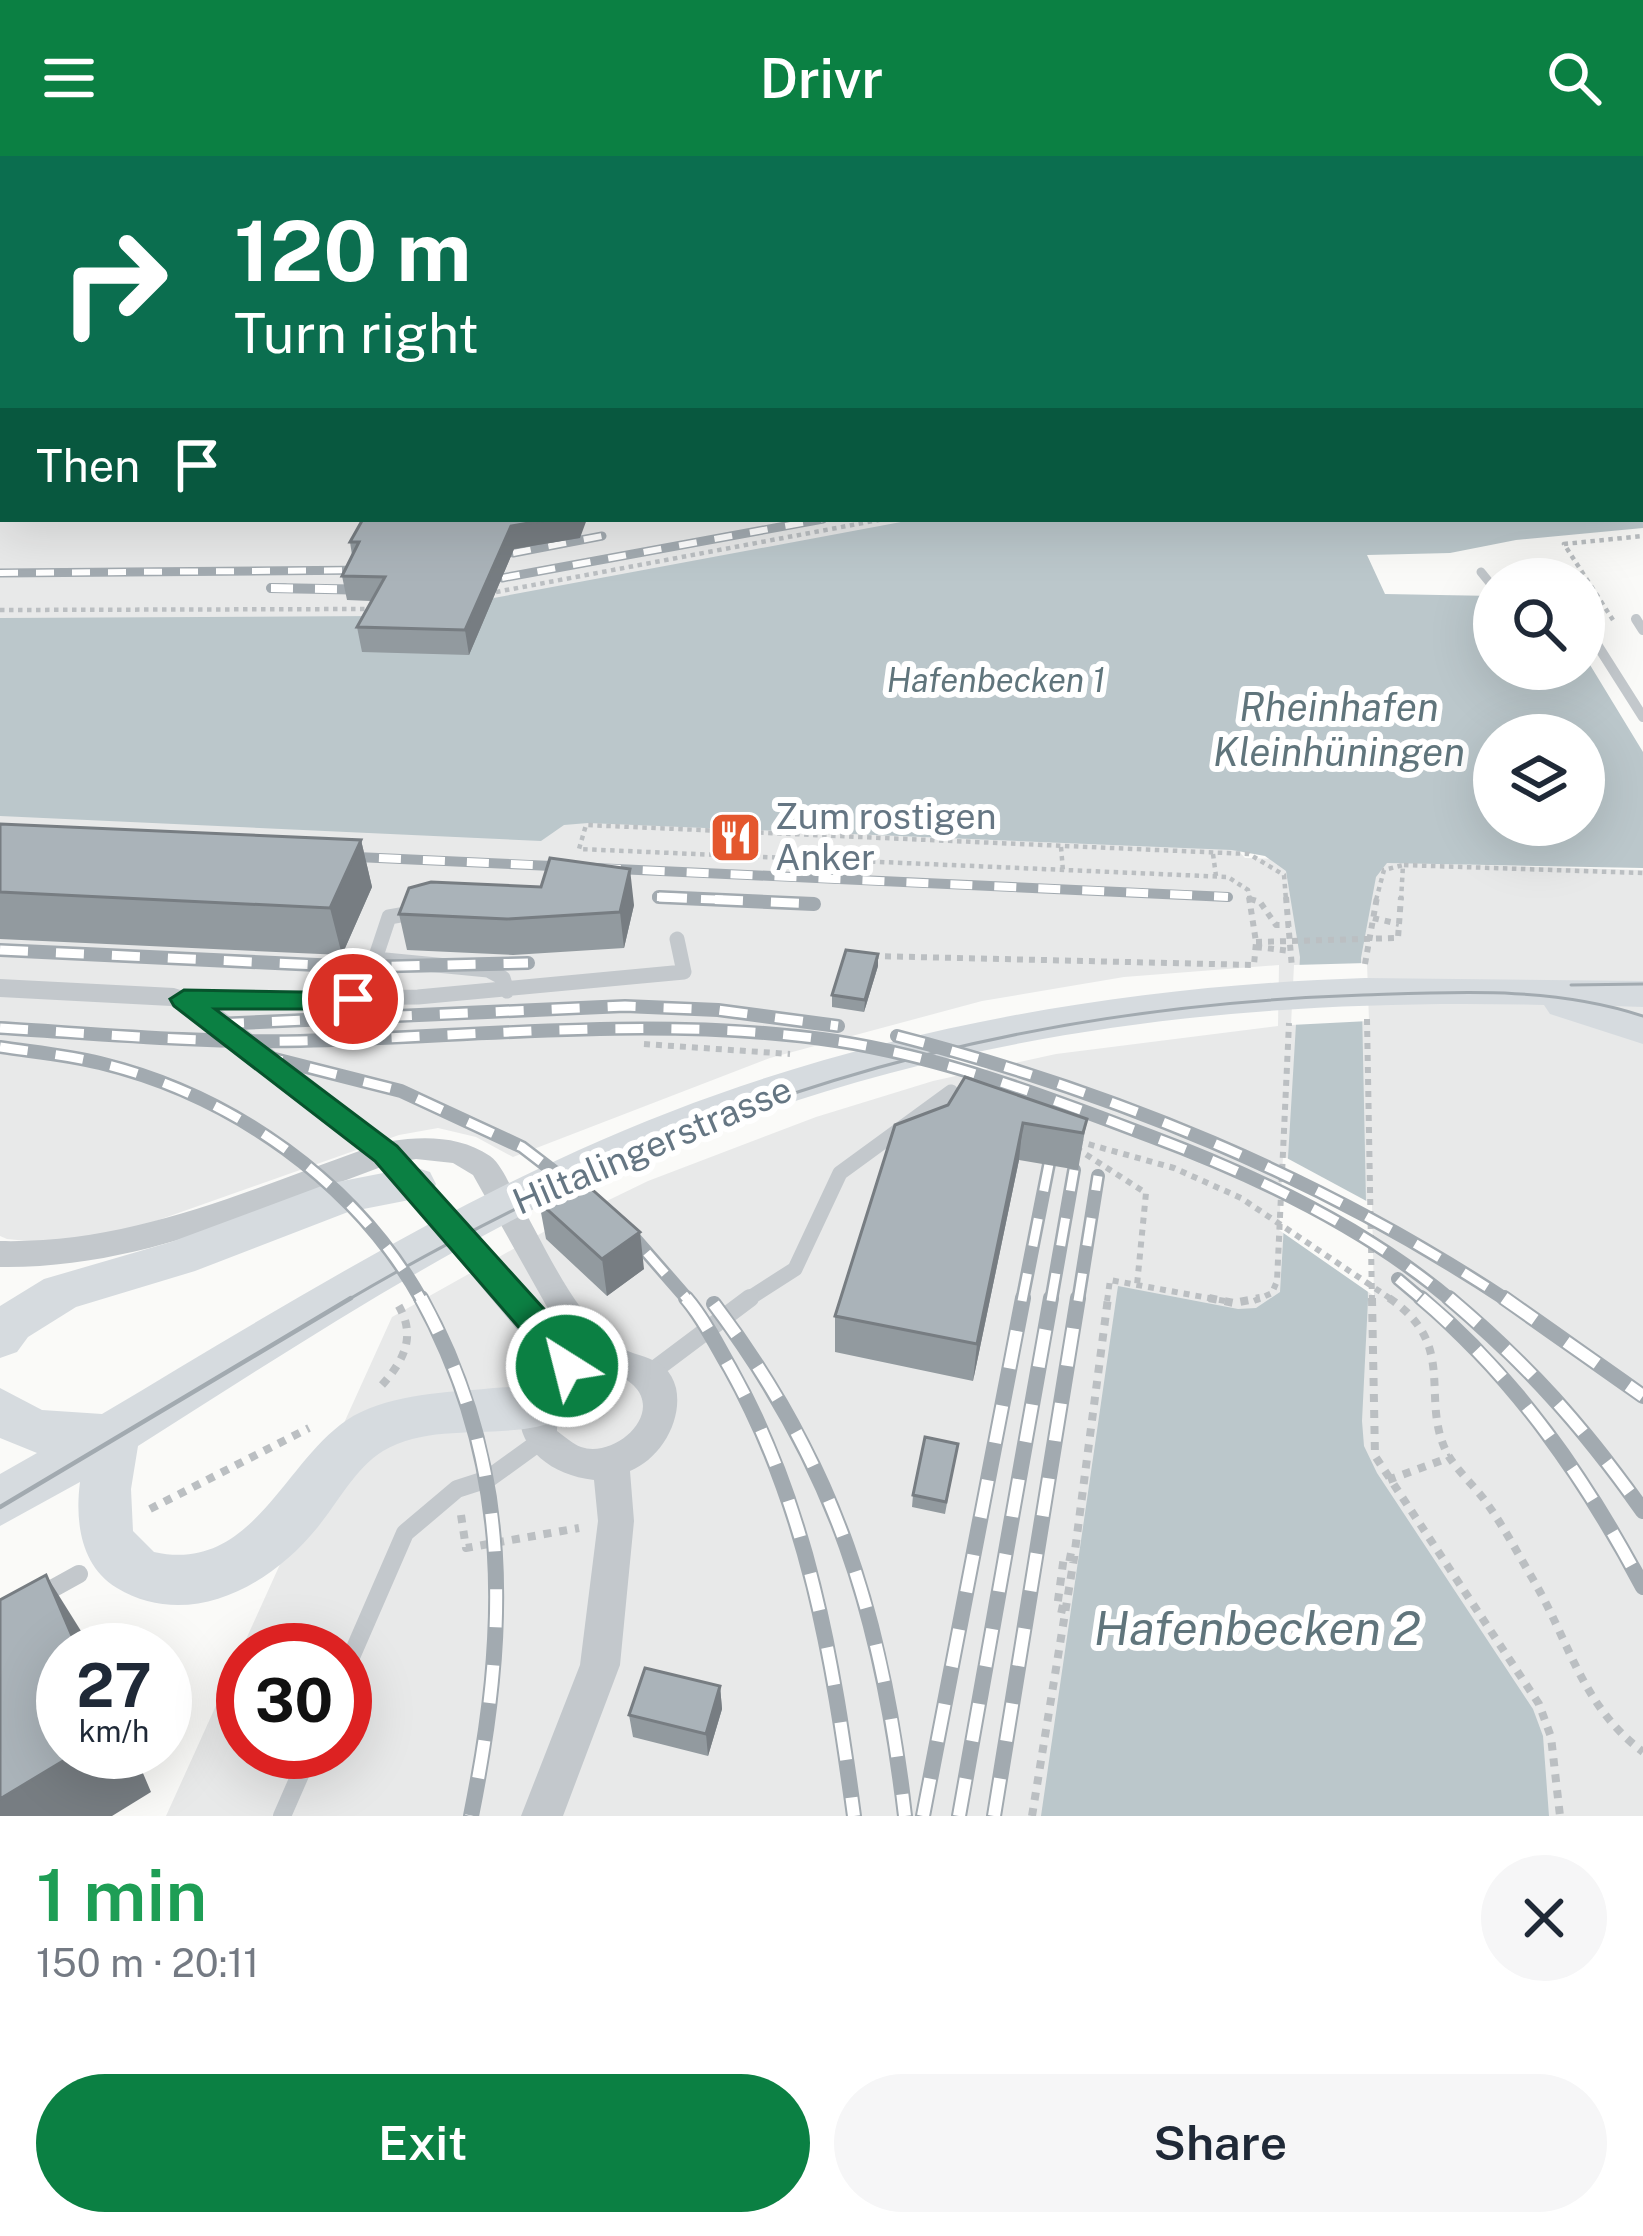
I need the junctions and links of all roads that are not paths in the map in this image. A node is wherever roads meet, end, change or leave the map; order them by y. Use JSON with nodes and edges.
{"nodes":[{"id":1,"x":1605,"y":657,"type":"edge"},
{"id":2,"x":1643,"y":717,"type":"edge"},
{"id":3,"x":431,"y":909,"type":"edge"},
{"id":4,"x":677,"y":939,"type":"dead end"},
{"id":5,"x":0,"y":988,"type":"edge"},
{"id":6,"x":1519,"y":990,"type":"junction"},
{"id":7,"x":507,"y":991,"type":"junction"},
{"id":8,"x":1643,"y":994,"type":"edge"},
{"id":9,"x":184,"y":999,"type":"junction"},
{"id":10,"x":1643,"y":1030,"type":"edge"},
{"id":11,"x":951,"y":1092,"type":"edge"},
{"id":12,"x":400,"y":1169,"type":"junction"},
{"id":13,"x":0,"y":1254,"type":"edge"},
{"id":14,"x":0,"y":1338,"type":"edge"},
{"id":15,"x":604,"y":1356,"type":"junction"},
{"id":16,"x":650,"y":1373,"type":"junction"},
{"id":17,"x":548,"y":1405,"type":"junction"},
{"id":18,"x":0,"y":1410,"type":"edge"},
{"id":19,"x":115,"y":1435,"type":"junction"},
{"id":20,"x":611,"y":1462,"type":"junction"},
{"id":21,"x":17,"y":1492,"type":"edge"},
{"id":22,"x":79,"y":1574,"type":"dead end"},
{"id":23,"x":20,"y":1606,"type":"edge"},
{"id":24,"x":366,"y":1623,"type":"edge"},
{"id":25,"x":298,"y":1779,"type":"edge"},
{"id":26,"x":282,"y":1816,"type":"edge"},
{"id":27,"x":542,"y":1816,"type":"edge"}],
"edges":[{"from":1,"to":2,"type":"lane"},
{"from":3,"to":7,"type":"lane"},
{"from":4,"to":7,"type":"lane"},
{"from":5,"to":9,"type":"street"},
{"from":6,"to":8,"type":"main road","name":"Hiltalingerstrasse"},
{"from":6,"to":10,"type":"main road","name":"Hiltalingerstrasse"},
{"from":6,"to":19,"type":"main road","name":"Hiltalingerstrasse"},
{"from":7,"to":9,"type":"lane"},
{"from":9,"to":12,"type":"street"},
{"from":11,"to":16,"type":"lane"},
{"from":12,"to":13,"type":"street"},
{"from":12,"to":14,"type":"main road"},
{"from":12,"to":15,"type":"street"},
{"from":12,"to":17,"type":"street"},
{"from":15,"to":16,"type":"street"},
{"from":15,"to":17,"type":"street"},
{"from":16,"to":20,"type":"street"},
{"from":17,"to":19,"type":"main road"},
{"from":17,"to":20,"type":"street"},
{"from":17,"to":24,"type":"lane"},
{"from":18,"to":19,"type":"main road"},
{"from":19,"to":21,"type":"main road","name":"Hiltalingerstrasse"},
{"from":20,"to":27,"type":"street"},
{"from":22,"to":23,"type":"lane"},
{"from":25,"to":26,"type":"lane"}]}
